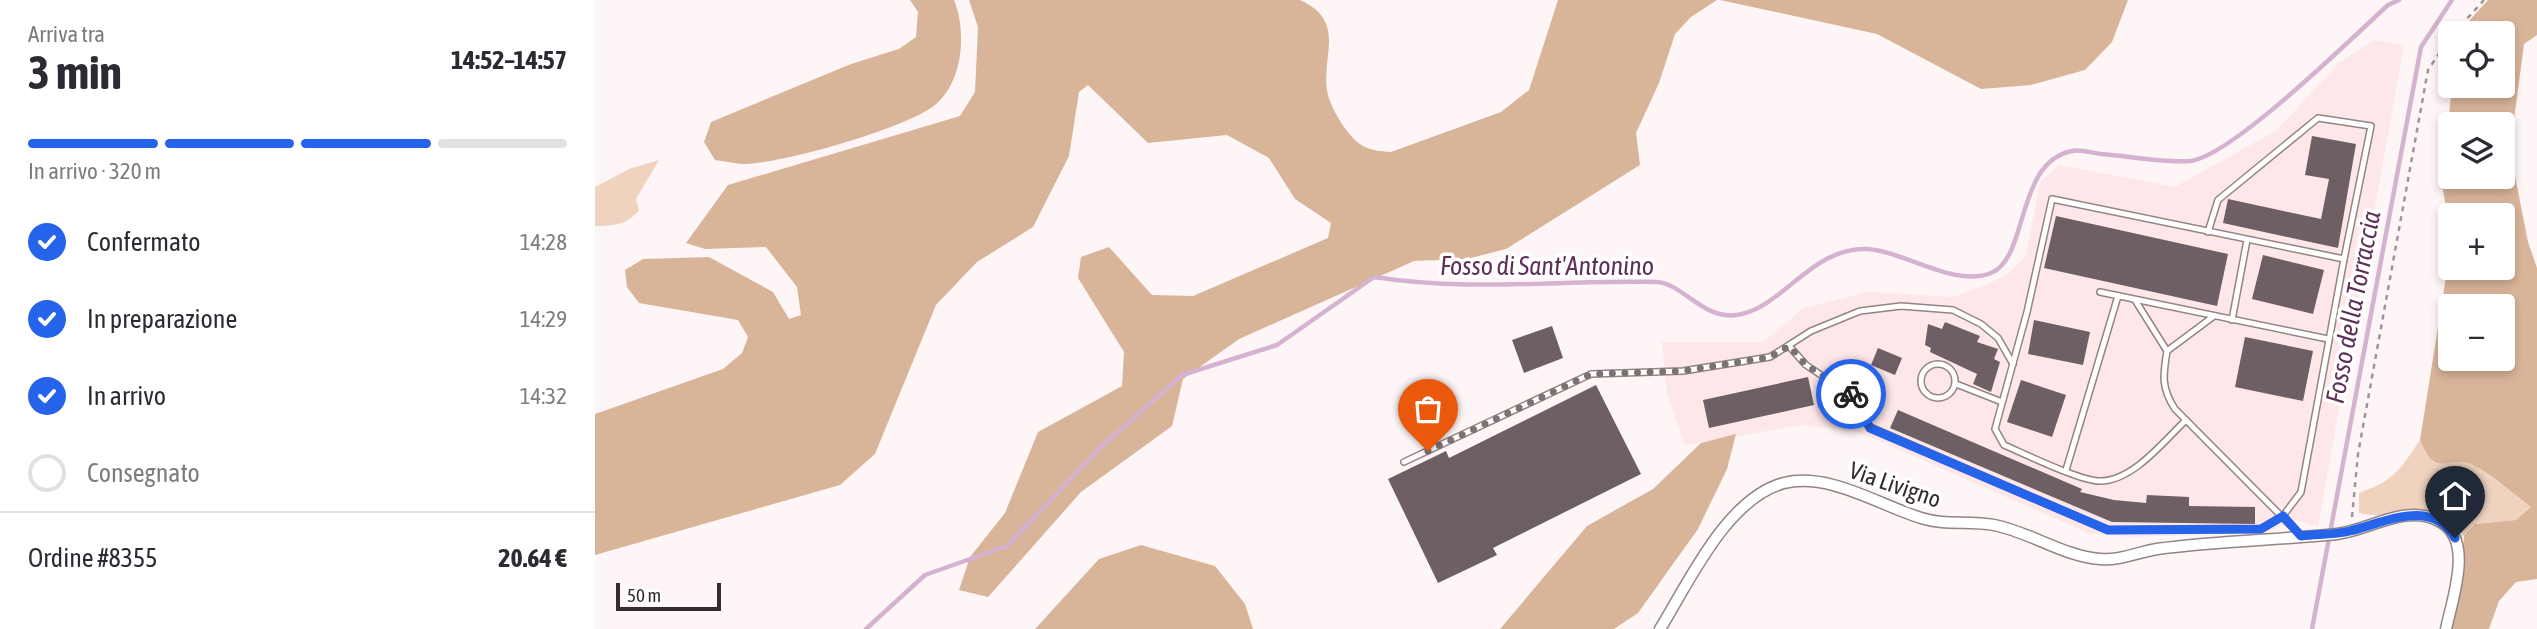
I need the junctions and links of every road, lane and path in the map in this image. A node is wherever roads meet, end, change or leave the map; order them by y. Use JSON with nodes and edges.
{"nodes":[{"id":1,"x":2484,"y":0,"type":"edge"},
{"id":2,"x":2465,"y":21,"type":"edge"},
{"id":3,"x":2438,"y":55,"type":"edge"},
{"id":4,"x":2208,"y":232,"type":"junction"},
{"id":5,"x":2247,"y":240,"type":"junction"},
{"id":6,"x":2344,"y":259,"type":"junction"},
{"id":7,"x":2100,"y":292,"type":"dead end"},
{"id":8,"x":2118,"y":296,"type":"junction"},
{"id":9,"x":2134,"y":299,"type":"junction"},
{"id":10,"x":2214,"y":316,"type":"junction"},
{"id":11,"x":2232,"y":320,"type":"junction"},
{"id":12,"x":2328,"y":339,"type":"junction"},
{"id":13,"x":1789,"y":346,"type":"junction"},
{"id":14,"x":2167,"y":351,"type":"junction"},
{"id":15,"x":2013,"y":364,"type":"junction"},
{"id":16,"x":1955,"y":384,"type":"junction"},
{"id":17,"x":2002,"y":402,"type":"junction"},
{"id":18,"x":2186,"y":420,"type":"junction"},
{"id":19,"x":1404,"y":462,"type":"dead end"},
{"id":20,"x":2066,"y":470,"type":"junction"},
{"id":21,"x":2283,"y":516,"type":"junction"},
{"id":22,"x":2352,"y":531,"type":"junction"},
{"id":23,"x":2301,"y":536,"type":"junction"},
{"id":24,"x":1660,"y":629,"type":"edge"},
{"id":25,"x":2446,"y":629,"type":"edge"}],
"edges":[{"from":1,"to":2,"type":"path"},
{"from":3,"to":22,"type":"path"},
{"from":4,"to":5,"type":"lane"},
{"from":4,"to":6,"type":"lane"},
{"from":4,"to":15,"type":"lane"},
{"from":5,"to":6,"type":"lane"},
{"from":5,"to":11,"type":"lane"},
{"from":6,"to":12,"type":"lane"},
{"from":7,"to":8,"type":"lane"},
{"from":8,"to":9,"type":"lane"},
{"from":8,"to":20,"type":"lane"},
{"from":9,"to":10,"type":"lane"},
{"from":9,"to":14,"type":"lane"},
{"from":10,"to":11,"type":"lane"},
{"from":10,"to":14,"type":"lane"},
{"from":11,"to":12,"type":"lane"},
{"from":12,"to":21,"type":"lane"},
{"from":13,"to":15,"type":"lane"},
{"from":13,"to":19,"type":"lane"},
{"from":13,"to":21,"type":"lane"},
{"from":14,"to":18,"type":"lane"},
{"from":15,"to":17,"type":"lane"},
{"from":16,"to":16,"type":"lane"},
{"from":16,"to":17,"type":"lane"},
{"from":17,"to":20,"type":"lane"},
{"from":18,"to":20,"type":"lane"},
{"from":18,"to":21,"type":"lane"},
{"from":21,"to":23,"type":"lane"},
{"from":22,"to":23,"type":"street","name":"Via Livigno"},
{"from":22,"to":25,"type":"street","name":"Via Livigno"},
{"from":23,"to":24,"type":"street","name":"Via Livigno"}]}
